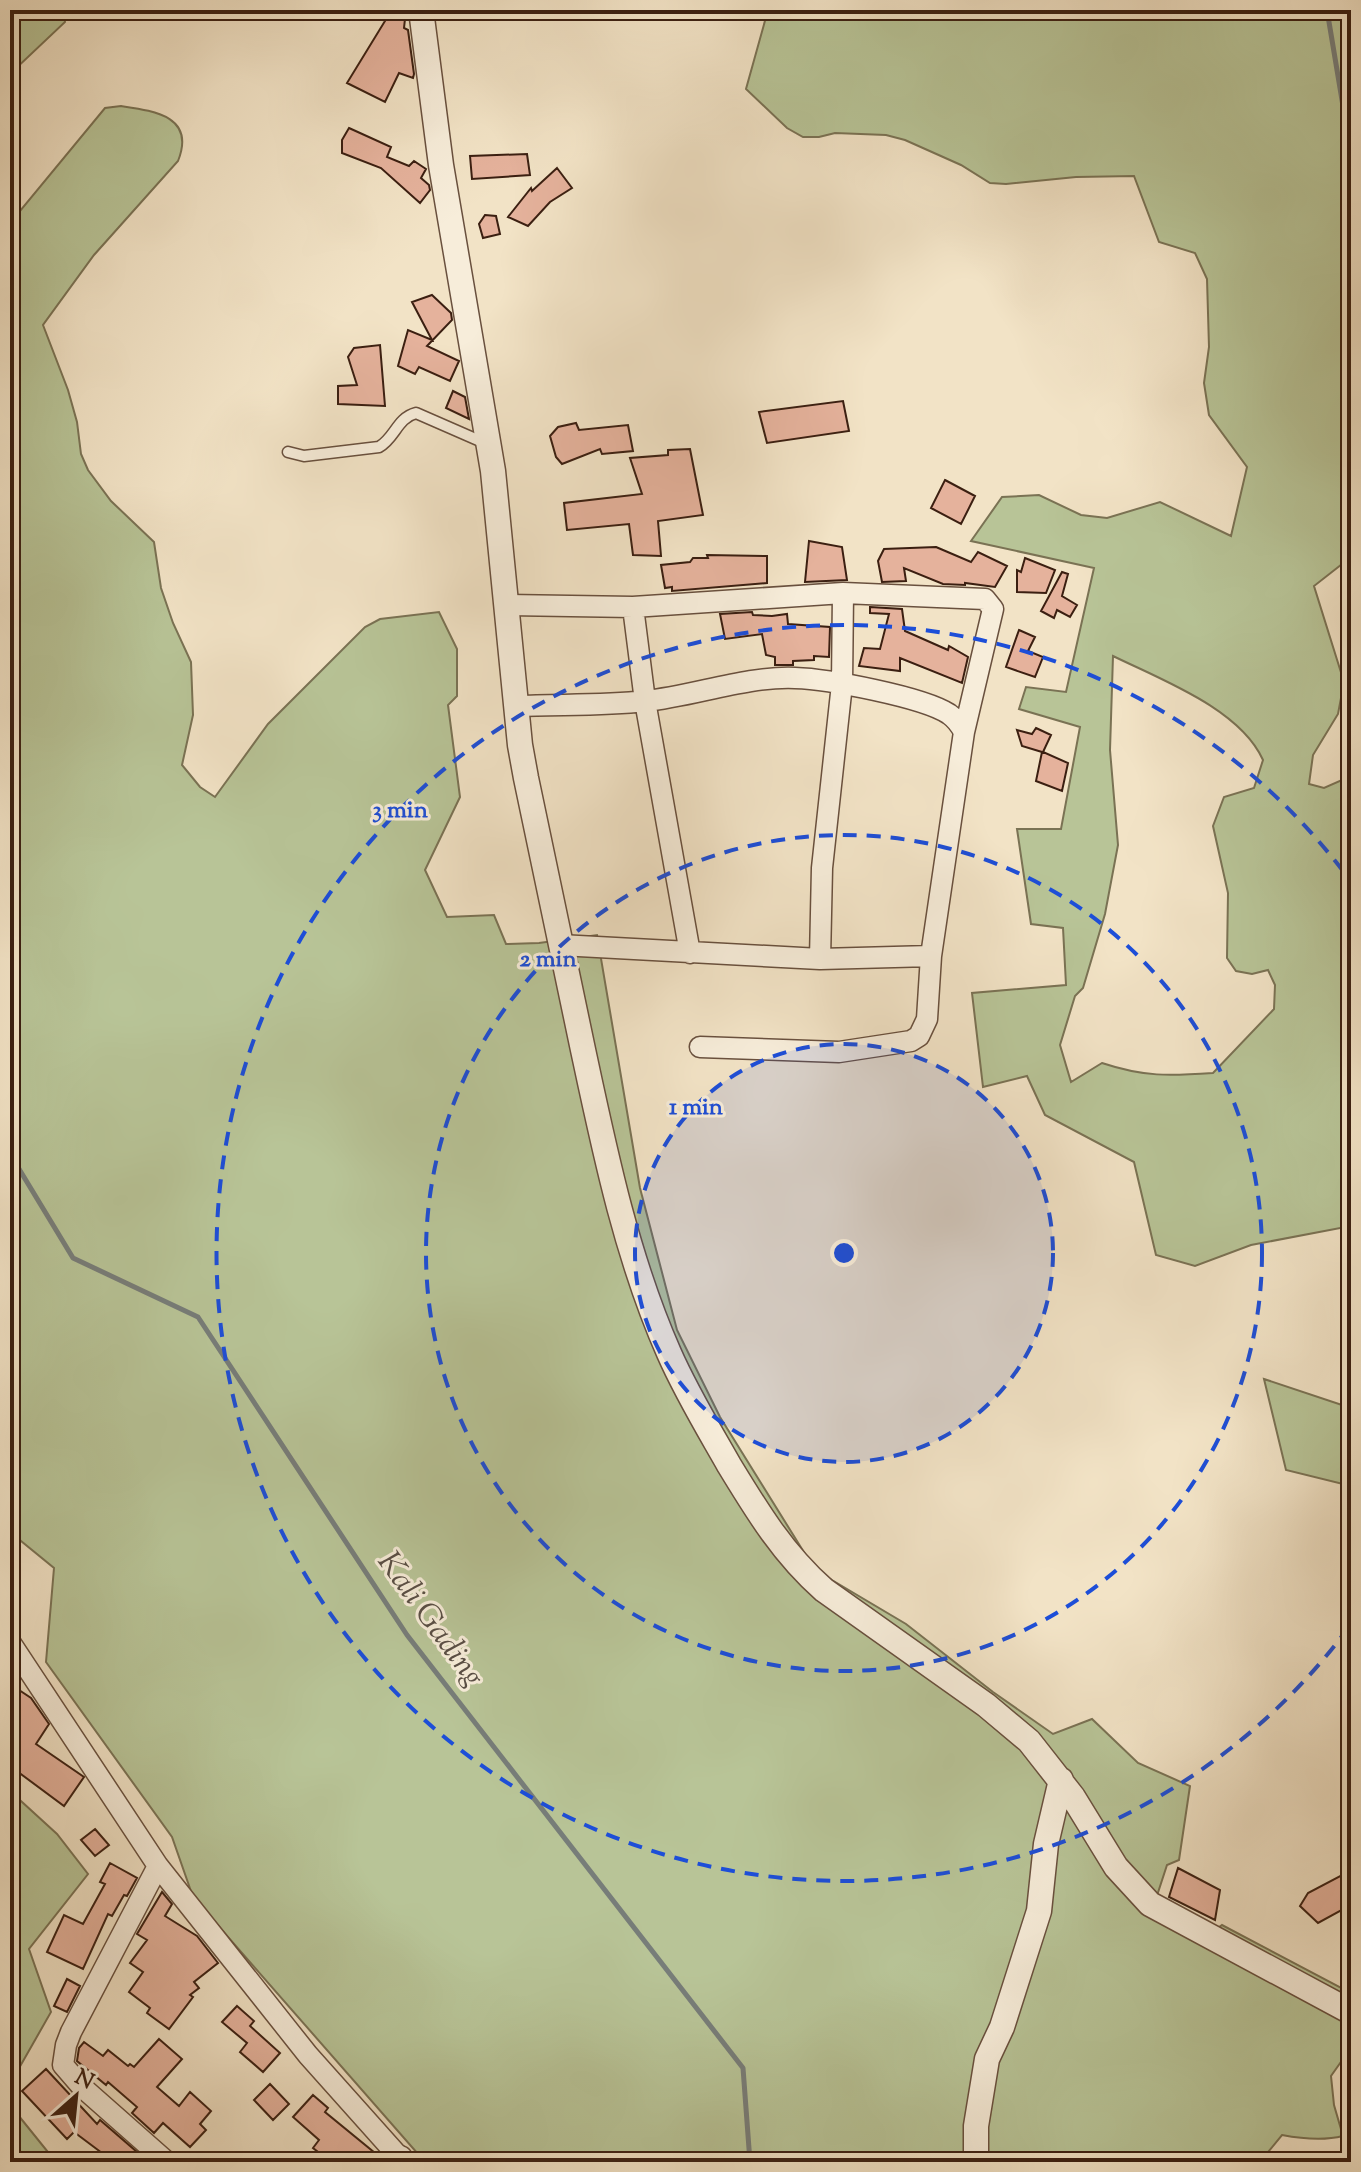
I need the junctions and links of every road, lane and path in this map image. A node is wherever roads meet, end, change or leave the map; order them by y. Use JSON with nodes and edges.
{"nodes":[{"id":1,"x":421,"y":10,"type":"edge"},
{"id":2,"x":488,"y":445,"type":"junction"},
{"id":3,"x":288,"y":452,"type":"dead end"},
{"id":4,"x":843,"y":593,"type":"junction"},
{"id":5,"x":505,"y":605,"type":"junction"},
{"id":6,"x":633,"y":607,"type":"junction"},
{"id":7,"x":842,"y":684,"type":"junction"},
{"id":8,"x":645,"y":701,"type":"junction"},
{"id":9,"x":517,"y":706,"type":"junction"},
{"id":10,"x":964,"y":732,"type":"junction"},
{"id":11,"x":560,"y":945,"type":"junction"},
{"id":12,"x":690,"y":953,"type":"junction"},
{"id":13,"x":931,"y":956,"type":"junction"},
{"id":14,"x":820,"y":959,"type":"junction"},
{"id":15,"x":700,"y":1047,"type":"dead end"},
{"id":16,"x":10,"y":1642,"type":"edge"},
{"id":17,"x":1061,"y":1780,"type":"junction"},
{"id":18,"x":158,"y":1866,"type":"junction"},
{"id":19,"x":1351,"y":2012,"type":"edge"},
{"id":20,"x":400,"y":2160,"type":"edge"},
{"id":21,"x":167,"y":2162,"type":"edge"},
{"id":22,"x":976,"y":2162,"type":"edge"}],
"edges":[{"from":1,"to":2,"type":"street"},
{"from":2,"to":3,"type":"lane"},
{"from":2,"to":5,"type":"street"},
{"from":4,"to":6,"type":"street"},
{"from":4,"to":7,"type":"street"},
{"from":4,"to":10,"type":"street"},
{"from":5,"to":6,"type":"street"},
{"from":5,"to":9,"type":"street"},
{"from":6,"to":8,"type":"street"},
{"from":7,"to":8,"type":"street"},
{"from":7,"to":10,"type":"street"},
{"from":7,"to":14,"type":"street"},
{"from":8,"to":9,"type":"street"},
{"from":8,"to":12,"type":"street"},
{"from":9,"to":11,"type":"street"},
{"from":10,"to":13,"type":"street"},
{"from":11,"to":12,"type":"street"},
{"from":11,"to":17,"type":"street"},
{"from":12,"to":14,"type":"street"},
{"from":13,"to":14,"type":"street"},
{"from":13,"to":15,"type":"street"},
{"from":16,"to":18,"type":"street"},
{"from":17,"to":19,"type":"street"},
{"from":17,"to":22,"type":"street"},
{"from":18,"to":20,"type":"street"},
{"from":18,"to":21,"type":"street"}]}
